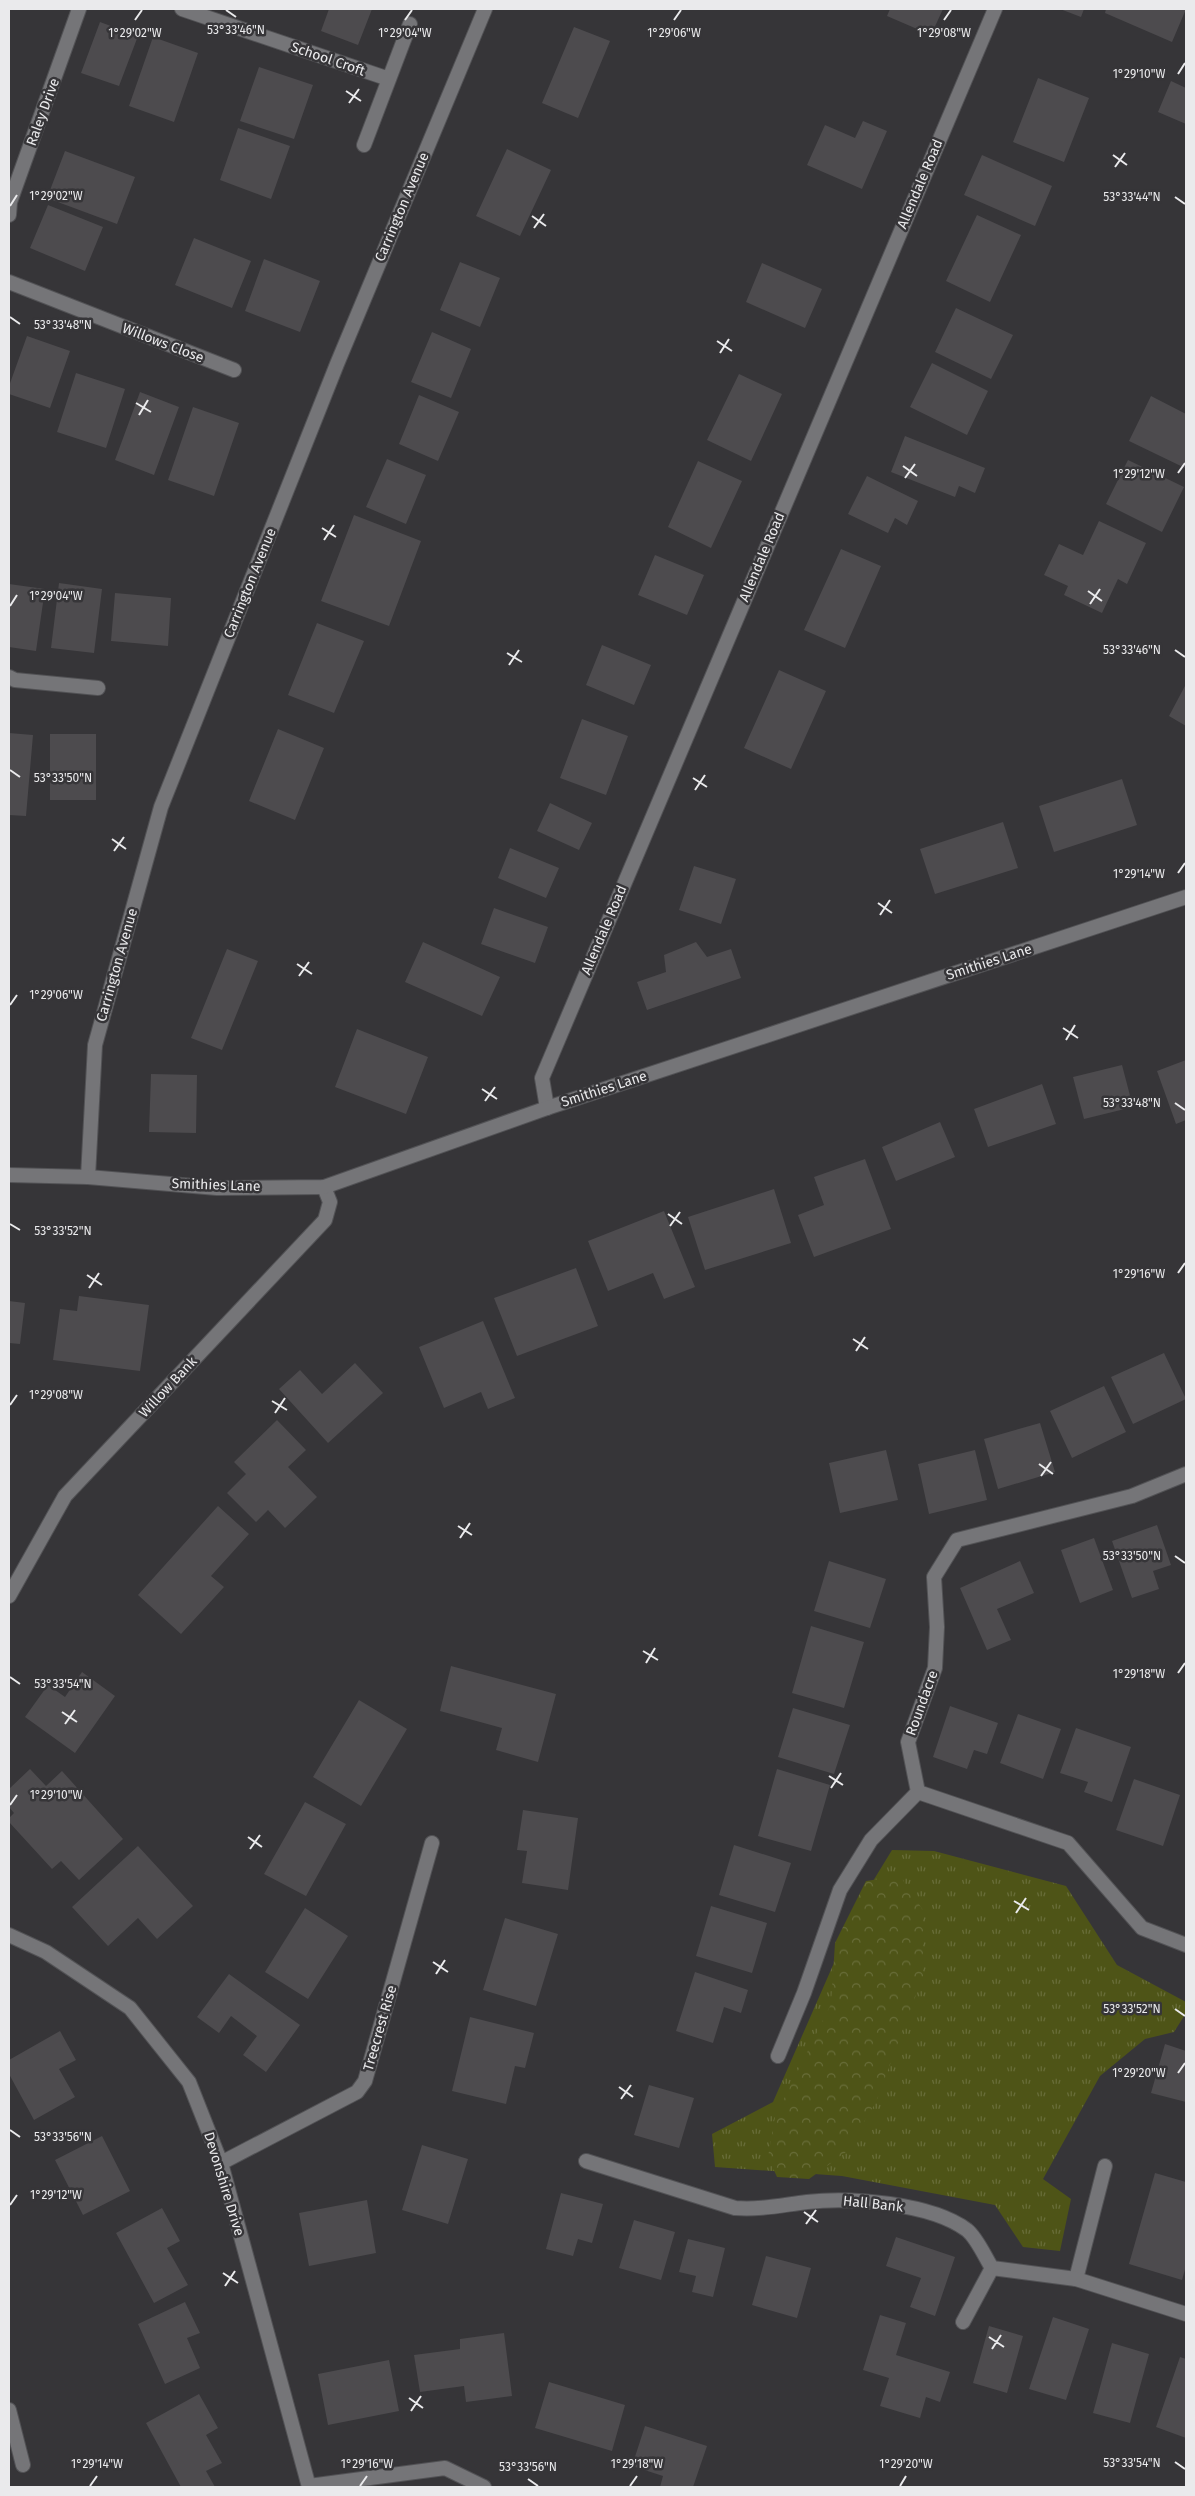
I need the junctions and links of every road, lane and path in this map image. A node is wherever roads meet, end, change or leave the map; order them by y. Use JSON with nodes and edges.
{"nodes":[{"id":1,"x":80,"y":9,"type":"edge"},
{"id":2,"x":182,"y":9,"type":"edge"},
{"id":3,"x":485,"y":9,"type":"edge"},
{"id":4,"x":995,"y":9,"type":"edge"},
{"id":5,"x":410,"y":24,"type":"dead end"},
{"id":6,"x":389,"y":79,"type":"junction"},
{"id":7,"x":364,"y":146,"type":"dead end"},
{"id":8,"x":9,"y":215,"type":"edge"},
{"id":9,"x":9,"y":282,"type":"edge"},
{"id":10,"x":234,"y":370,"type":"dead end"},
{"id":11,"x":9,"y":677,"type":"edge"},
{"id":12,"x":98,"y":688,"type":"dead end"},
{"id":13,"x":1186,"y":897,"type":"edge"},
{"id":14,"x":547,"y":1108,"type":"junction"},
{"id":15,"x":9,"y":1175,"type":"edge"},
{"id":16,"x":88,"y":1177,"type":"junction"},
{"id":17,"x":324,"y":1187,"type":"junction"},
{"id":18,"x":1186,"y":1474,"type":"edge"},
{"id":19,"x":9,"y":1596,"type":"edge"},
{"id":20,"x":918,"y":1792,"type":"junction"},
{"id":21,"x":432,"y":1843,"type":"dead end"},
{"id":22,"x":9,"y":1934,"type":"edge"},
{"id":23,"x":1186,"y":1945,"type":"edge"},
{"id":24,"x":778,"y":2056,"type":"dead end"},
{"id":25,"x":586,"y":2161,"type":"dead end"},
{"id":26,"x":221,"y":2163,"type":"junction"},
{"id":27,"x":1105,"y":2166,"type":"dead end"},
{"id":28,"x":992,"y":2268,"type":"junction"},
{"id":29,"x":1076,"y":2279,"type":"junction"},
{"id":30,"x":1186,"y":2314,"type":"edge"},
{"id":31,"x":963,"y":2322,"type":"dead end"},
{"id":32,"x":9,"y":2410,"type":"edge"},
{"id":33,"x":23,"y":2465,"type":"dead end"},
{"id":34,"x":309,"y":2486,"type":"edge"},
{"id":35,"x":484,"y":2487,"type":"edge"}],
"edges":[{"from":1,"to":8,"type":"street","name":"Raley Drive"},
{"from":2,"to":6,"type":"street","name":"School Croft"},
{"from":3,"to":16,"type":"street","name":"Carrington Avenue"},
{"from":4,"to":14,"type":"street","name":"Allendale Road"},
{"from":5,"to":6,"type":"street"},
{"from":6,"to":7,"type":"street"},
{"from":9,"to":10,"type":"street","name":"Willows Close"},
{"from":11,"to":12,"type":"street"},
{"from":13,"to":14,"type":"street","name":"Smithies Lane"},
{"from":14,"to":17,"type":"street","name":"Smithies Lane"},
{"from":15,"to":16,"type":"street","name":"Smithies Lane"},
{"from":16,"to":17,"type":"street","name":"Smithies Lane"},
{"from":17,"to":19,"type":"street","name":"Willow Bank"},
{"from":18,"to":20,"type":"street","name":"Roundacre"},
{"from":20,"to":23,"type":"street"},
{"from":20,"to":24,"type":"street"},
{"from":21,"to":26,"type":"street","name":"Treecrest Rise"},
{"from":22,"to":26,"type":"street","name":"Devonshire Drive"},
{"from":25,"to":28,"type":"street","name":"Hall Bank"},
{"from":26,"to":34,"type":"street","name":"Devonshire Drive"},
{"from":27,"to":29,"type":"street"},
{"from":28,"to":29,"type":"street"},
{"from":28,"to":31,"type":"street"},
{"from":29,"to":30,"type":"street"},
{"from":32,"to":33,"type":"street"},
{"from":34,"to":35,"type":"street"}]}
